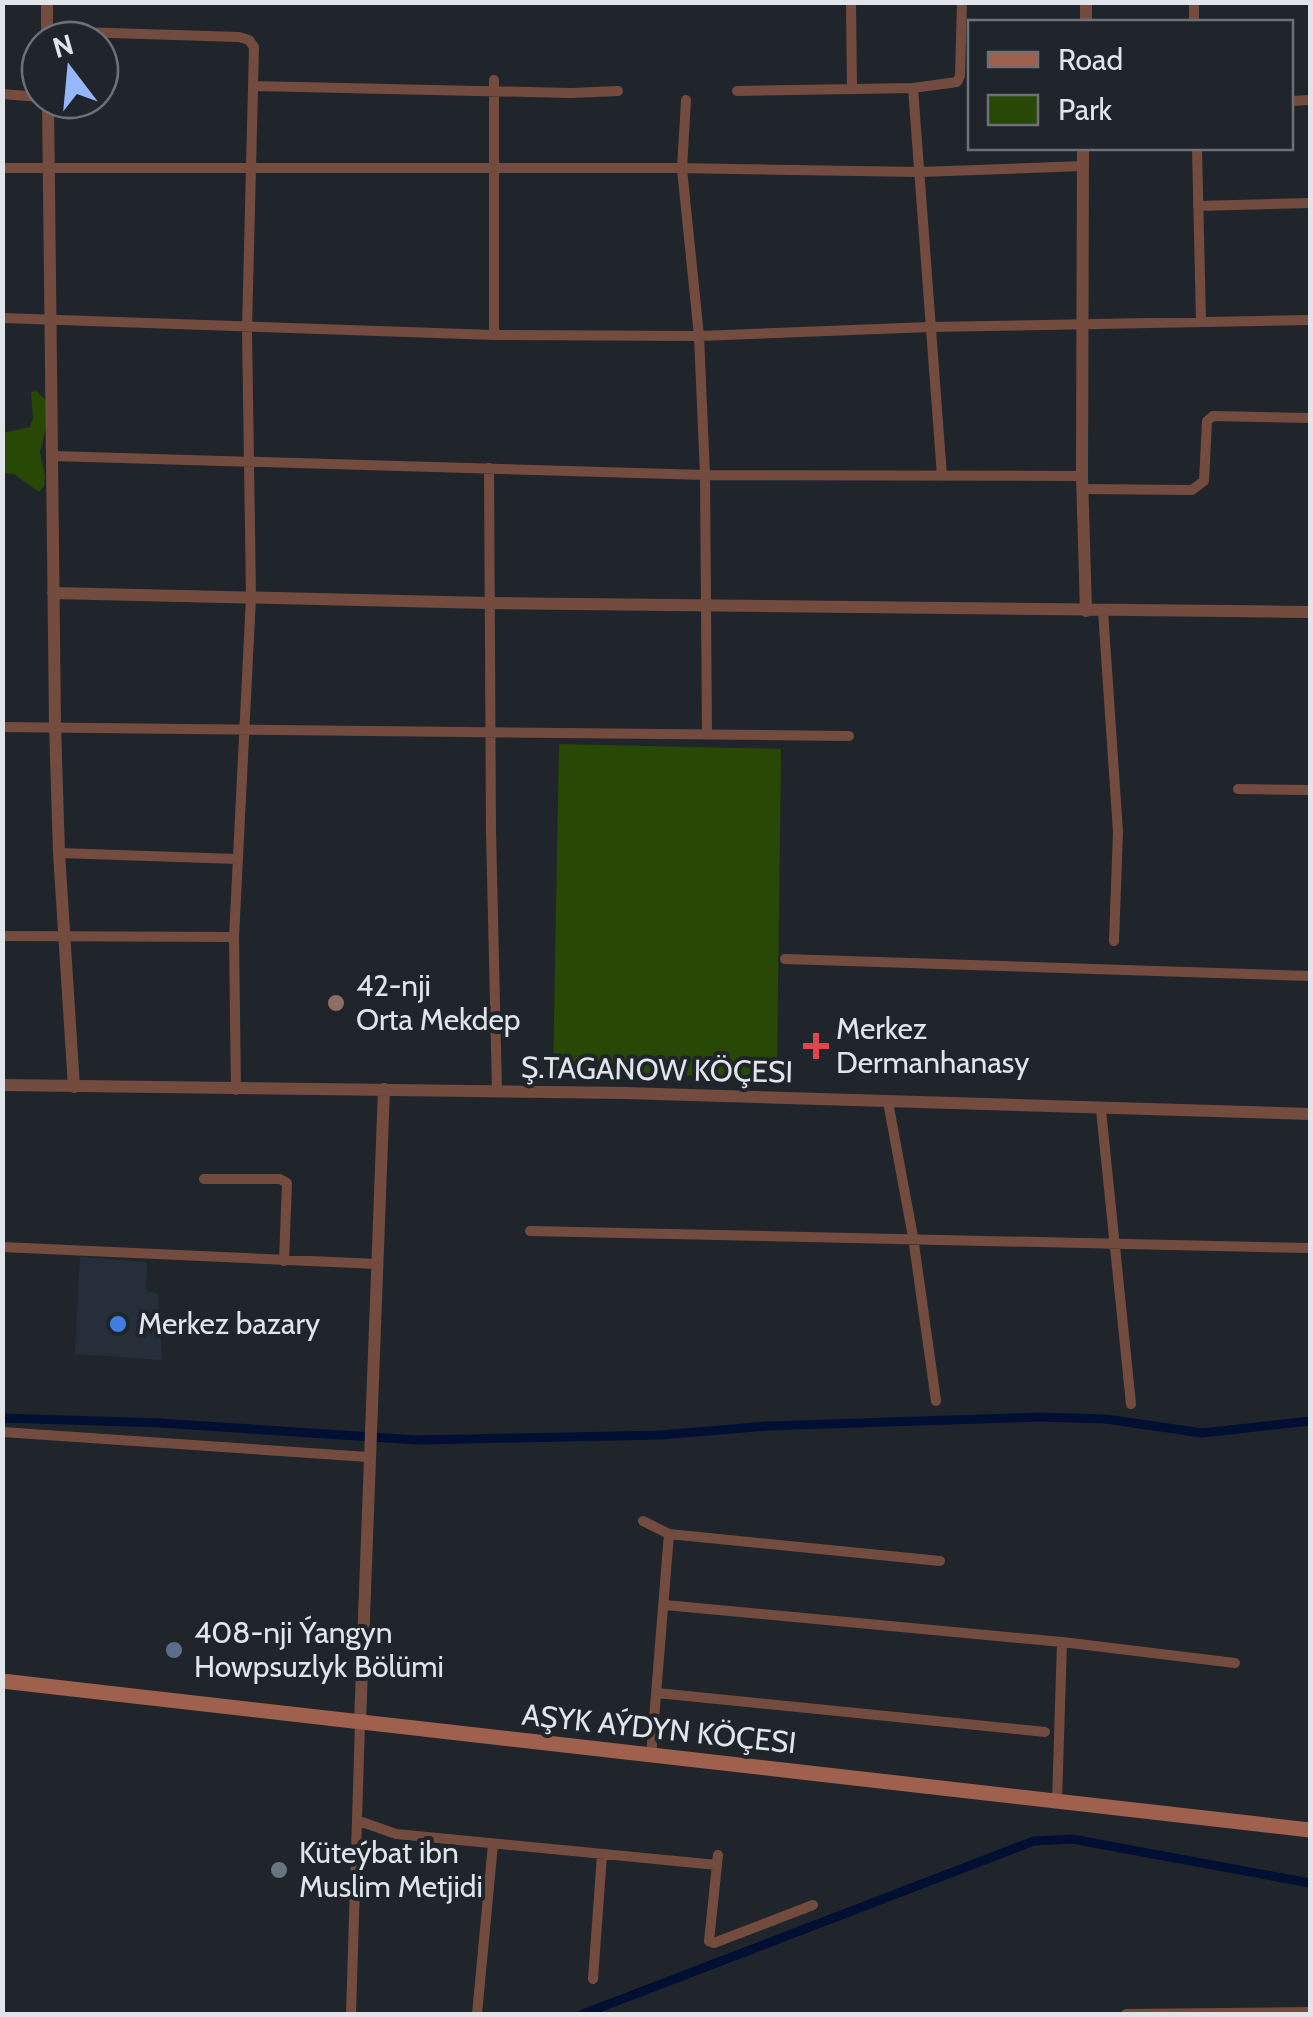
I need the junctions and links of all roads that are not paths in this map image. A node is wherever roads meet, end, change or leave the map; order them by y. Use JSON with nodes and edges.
{"nodes":[{"id":1,"x":851,"y":2,"type":"edge"},
{"id":2,"x":962,"y":2,"type":"edge"},
{"id":3,"x":120,"y":36,"type":"edge"},
{"id":4,"x":254,"y":86,"type":"junction"},
{"id":5,"x":494,"y":86,"type":"junction"},
{"id":6,"x":913,"y":88,"type":"junction"},
{"id":7,"x":852,"y":89,"type":"junction"},
{"id":8,"x":618,"y":91,"type":"dead end"},
{"id":9,"x":737,"y":91,"type":"dead end"},
{"id":10,"x":686,"y":100,"type":"dead end"},
{"id":11,"x":48,"y":120,"type":"edge"},
{"id":12,"x":1084,"y":150,"type":"edge"},
{"id":13,"x":1197,"y":150,"type":"edge"},
{"id":14,"x":1083,"y":166,"type":"junction"},
{"id":15,"x":253,"y":167,"type":"junction"},
{"id":16,"x":2,"y":168,"type":"edge"},
{"id":17,"x":682,"y":168,"type":"junction"},
{"id":18,"x":494,"y":169,"type":"junction"},
{"id":19,"x":49,"y":170,"type":"junction"},
{"id":20,"x":920,"y":172,"type":"junction"},
{"id":21,"x":1310,"y":203,"type":"edge"},
{"id":22,"x":1198,"y":206,"type":"junction"},
{"id":23,"x":2,"y":318,"type":"edge"},
{"id":24,"x":1310,"y":320,"type":"edge"},
{"id":25,"x":50,"y":321,"type":"junction"},
{"id":26,"x":1200,"y":321,"type":"junction"},
{"id":27,"x":1084,"y":323,"type":"junction"},
{"id":28,"x":930,"y":327,"type":"junction"},
{"id":29,"x":246,"y":328,"type":"junction"},
{"id":30,"x":494,"y":335,"type":"junction"},
{"id":31,"x":699,"y":336,"type":"junction"},
{"id":32,"x":1310,"y":418,"type":"edge"},
{"id":33,"x":53,"y":456,"type":"junction"},
{"id":34,"x":250,"y":463,"type":"junction"},
{"id":35,"x":489,"y":468,"type":"junction"},
{"id":36,"x":706,"y":475,"type":"junction"},
{"id":37,"x":942,"y":476,"type":"junction"},
{"id":38,"x":1082,"y":483,"type":"junction"},
{"id":39,"x":53,"y":592,"type":"junction"},
{"id":40,"x":250,"y":598,"type":"junction"},
{"id":41,"x":488,"y":603,"type":"junction"},
{"id":42,"x":707,"y":606,"type":"junction"},
{"id":43,"x":1086,"y":611,"type":"junction"},
{"id":44,"x":1103,"y":611,"type":"junction"},
{"id":45,"x":1310,"y":612,"type":"edge"},
{"id":46,"x":55,"y":725,"type":"junction"},
{"id":47,"x":2,"y":727,"type":"edge"},
{"id":48,"x":246,"y":729,"type":"junction"},
{"id":49,"x":491,"y":733,"type":"junction"},
{"id":50,"x":707,"y":734,"type":"junction"},
{"id":51,"x":849,"y":736,"type":"dead end"},
{"id":52,"x":1238,"y":789,"type":"dead end"},
{"id":53,"x":1310,"y":790,"type":"edge"},
{"id":54,"x":59,"y":854,"type":"junction"},
{"id":55,"x":237,"y":859,"type":"junction"},
{"id":56,"x":66,"y":934,"type":"junction"},
{"id":57,"x":2,"y":936,"type":"edge"},
{"id":58,"x":234,"y":937,"type":"junction"},
{"id":59,"x":1114,"y":940,"type":"dead end"},
{"id":60,"x":785,"y":959,"type":"dead end"},
{"id":61,"x":1310,"y":976,"type":"edge"},
{"id":62,"x":2,"y":1085,"type":"edge"},
{"id":63,"x":74,"y":1087,"type":"junction"},
{"id":64,"x":384,"y":1089,"type":"junction"},
{"id":65,"x":236,"y":1090,"type":"junction"},
{"id":66,"x":497,"y":1091,"type":"junction"},
{"id":67,"x":888,"y":1102,"type":"junction"},
{"id":68,"x":1101,"y":1110,"type":"junction"},
{"id":69,"x":1310,"y":1114,"type":"edge"},
{"id":70,"x":204,"y":1179,"type":"dead end"},
{"id":71,"x":530,"y":1231,"type":"dead end"},
{"id":72,"x":913,"y":1237,"type":"junction"},
{"id":73,"x":1114,"y":1243,"type":"junction"},
{"id":74,"x":2,"y":1247,"type":"edge"},
{"id":75,"x":1310,"y":1248,"type":"edge"},
{"id":76,"x":284,"y":1261,"type":"junction"},
{"id":77,"x":378,"y":1264,"type":"junction"},
{"id":78,"x":936,"y":1401,"type":"dead end"},
{"id":79,"x":1131,"y":1404,"type":"dead end"},
{"id":80,"x":2,"y":1432,"type":"edge"},
{"id":81,"x":368,"y":1455,"type":"junction"},
{"id":82,"x":643,"y":1521,"type":"dead end"},
{"id":83,"x":669,"y":1534,"type":"junction"},
{"id":84,"x":940,"y":1561,"type":"dead end"},
{"id":85,"x":665,"y":1605,"type":"junction"},
{"id":86,"x":1062,"y":1642,"type":"junction"},
{"id":87,"x":1235,"y":1662,"type":"dead end"},
{"id":88,"x":2,"y":1681,"type":"edge"},
{"id":89,"x":658,"y":1693,"type":"junction"},
{"id":90,"x":360,"y":1723,"type":"junction"},
{"id":91,"x":1045,"y":1732,"type":"dead end"},
{"id":92,"x":651,"y":1756,"type":"junction"},
{"id":93,"x":1057,"y":1802,"type":"junction"},
{"id":94,"x":358,"y":1820,"type":"junction"},
{"id":95,"x":1310,"y":1830,"type":"edge"},
{"id":96,"x":493,"y":1844,"type":"junction"},
{"id":97,"x":602,"y":1855,"type":"junction"},
{"id":98,"x":812,"y":1905,"type":"dead end"},
{"id":99,"x":594,"y":1979,"type":"dead end"},
{"id":100,"x":1310,"y":2012,"type":"edge"},
{"id":101,"x":351,"y":2014,"type":"edge"},
{"id":102,"x":478,"y":2014,"type":"edge"},
{"id":103,"x":1126,"y":2014,"type":"edge"}],
"edges":[{"from":1,"to":7,"type":"street"},
{"from":2,"to":6,"type":"street"},
{"from":3,"to":4,"type":"street"},
{"from":4,"to":5,"type":"street"},
{"from":4,"to":15,"type":"street"},
{"from":5,"to":8,"type":"street"},
{"from":5,"to":18,"type":"street"},
{"from":6,"to":7,"type":"street"},
{"from":6,"to":20,"type":"street"},
{"from":7,"to":9,"type":"street"},
{"from":10,"to":17,"type":"street"},
{"from":11,"to":19,"type":"street"},
{"from":12,"to":14,"type":"street"},
{"from":13,"to":22,"type":"street"},
{"from":14,"to":20,"type":"street"},
{"from":14,"to":27,"type":"street"},
{"from":15,"to":18,"type":"street"},
{"from":15,"to":19,"type":"street"},
{"from":15,"to":29,"type":"street"},
{"from":16,"to":19,"type":"street"},
{"from":17,"to":18,"type":"street"},
{"from":17,"to":20,"type":"street"},
{"from":17,"to":31,"type":"street"},
{"from":18,"to":30,"type":"street"},
{"from":19,"to":25,"type":"street"},
{"from":20,"to":28,"type":"street"},
{"from":21,"to":22,"type":"street"},
{"from":22,"to":26,"type":"street"},
{"from":23,"to":25,"type":"street"},
{"from":24,"to":26,"type":"street"},
{"from":25,"to":29,"type":"street"},
{"from":25,"to":33,"type":"street"},
{"from":26,"to":27,"type":"street"},
{"from":27,"to":28,"type":"street"},
{"from":27,"to":38,"type":"street"},
{"from":28,"to":31,"type":"street"},
{"from":28,"to":37,"type":"street"},
{"from":29,"to":30,"type":"street"},
{"from":29,"to":34,"type":"street"},
{"from":30,"to":31,"type":"street"},
{"from":31,"to":36,"type":"street"},
{"from":32,"to":38,"type":"street"},
{"from":33,"to":34,"type":"street"},
{"from":33,"to":39,"type":"street"},
{"from":34,"to":35,"type":"street"},
{"from":34,"to":40,"type":"street"},
{"from":35,"to":36,"type":"street"},
{"from":35,"to":41,"type":"street"},
{"from":36,"to":37,"type":"street"},
{"from":36,"to":42,"type":"street"},
{"from":37,"to":38,"type":"street"},
{"from":38,"to":43,"type":"street"},
{"from":39,"to":40,"type":"street"},
{"from":39,"to":46,"type":"street"},
{"from":40,"to":41,"type":"street"},
{"from":40,"to":48,"type":"street"},
{"from":41,"to":42,"type":"street"},
{"from":41,"to":49,"type":"street"},
{"from":42,"to":43,"type":"street"},
{"from":42,"to":50,"type":"street"},
{"from":43,"to":44,"type":"street"},
{"from":44,"to":45,"type":"street"},
{"from":44,"to":59,"type":"street"},
{"from":46,"to":47,"type":"street"},
{"from":46,"to":48,"type":"street"},
{"from":46,"to":54,"type":"street"},
{"from":48,"to":49,"type":"street"},
{"from":48,"to":55,"type":"street"},
{"from":49,"to":50,"type":"street"},
{"from":49,"to":66,"type":"street"},
{"from":50,"to":51,"type":"street"},
{"from":52,"to":53,"type":"street"},
{"from":54,"to":55,"type":"street"},
{"from":54,"to":56,"type":"street"},
{"from":55,"to":58,"type":"street"},
{"from":56,"to":57,"type":"street"},
{"from":56,"to":58,"type":"street"},
{"from":56,"to":63,"type":"street"},
{"from":58,"to":65,"type":"street"},
{"from":60,"to":61,"type":"street"},
{"from":62,"to":63,"type":"street","name":"Ş.TAGANOW KÖÇESI"},
{"from":63,"to":65,"type":"street","name":"Ş.TAGANOW KÖÇESI"},
{"from":64,"to":65,"type":"street","name":"Ş.TAGANOW KÖÇESI"},
{"from":64,"to":66,"type":"street","name":"Ş.TAGANOW KÖÇESI"},
{"from":64,"to":77,"type":"street"},
{"from":66,"to":67,"type":"street","name":"Ş.TAGANOW KÖÇESI"},
{"from":67,"to":68,"type":"street","name":"Ş.TAGANOW KÖÇESI"},
{"from":67,"to":72,"type":"street"},
{"from":68,"to":69,"type":"street","name":"Ş.TAGANOW KÖÇESI"},
{"from":68,"to":73,"type":"street"},
{"from":70,"to":76,"type":"street"},
{"from":71,"to":72,"type":"street"},
{"from":72,"to":73,"type":"street"},
{"from":72,"to":78,"type":"street"},
{"from":73,"to":75,"type":"street"},
{"from":73,"to":79,"type":"street"},
{"from":74,"to":76,"type":"street"},
{"from":76,"to":77,"type":"street"},
{"from":77,"to":81,"type":"street"},
{"from":80,"to":81,"type":"street"},
{"from":81,"to":90,"type":"street"},
{"from":82,"to":83,"type":"street"},
{"from":83,"to":84,"type":"street"},
{"from":83,"to":85,"type":"street"},
{"from":85,"to":86,"type":"street"},
{"from":85,"to":89,"type":"street"},
{"from":86,"to":87,"type":"street"},
{"from":86,"to":93,"type":"street"},
{"from":88,"to":90,"type":"main road","name":"AŞYK AÝDYN KÖÇESI"},
{"from":89,"to":91,"type":"street"},
{"from":89,"to":92,"type":"street"},
{"from":90,"to":92,"type":"main road","name":"AŞYK AÝDYN KÖÇESI"},
{"from":90,"to":94,"type":"street"},
{"from":92,"to":93,"type":"main road","name":"AŞYK AÝDYN KÖÇESI"},
{"from":93,"to":95,"type":"main road","name":"AŞYK AÝDYN KÖÇESI"},
{"from":94,"to":96,"type":"street"},
{"from":94,"to":101,"type":"street"},
{"from":96,"to":97,"type":"street"},
{"from":96,"to":102,"type":"street"},
{"from":97,"to":98,"type":"street"},
{"from":97,"to":99,"type":"street"},
{"from":100,"to":103,"type":"street"}]}
